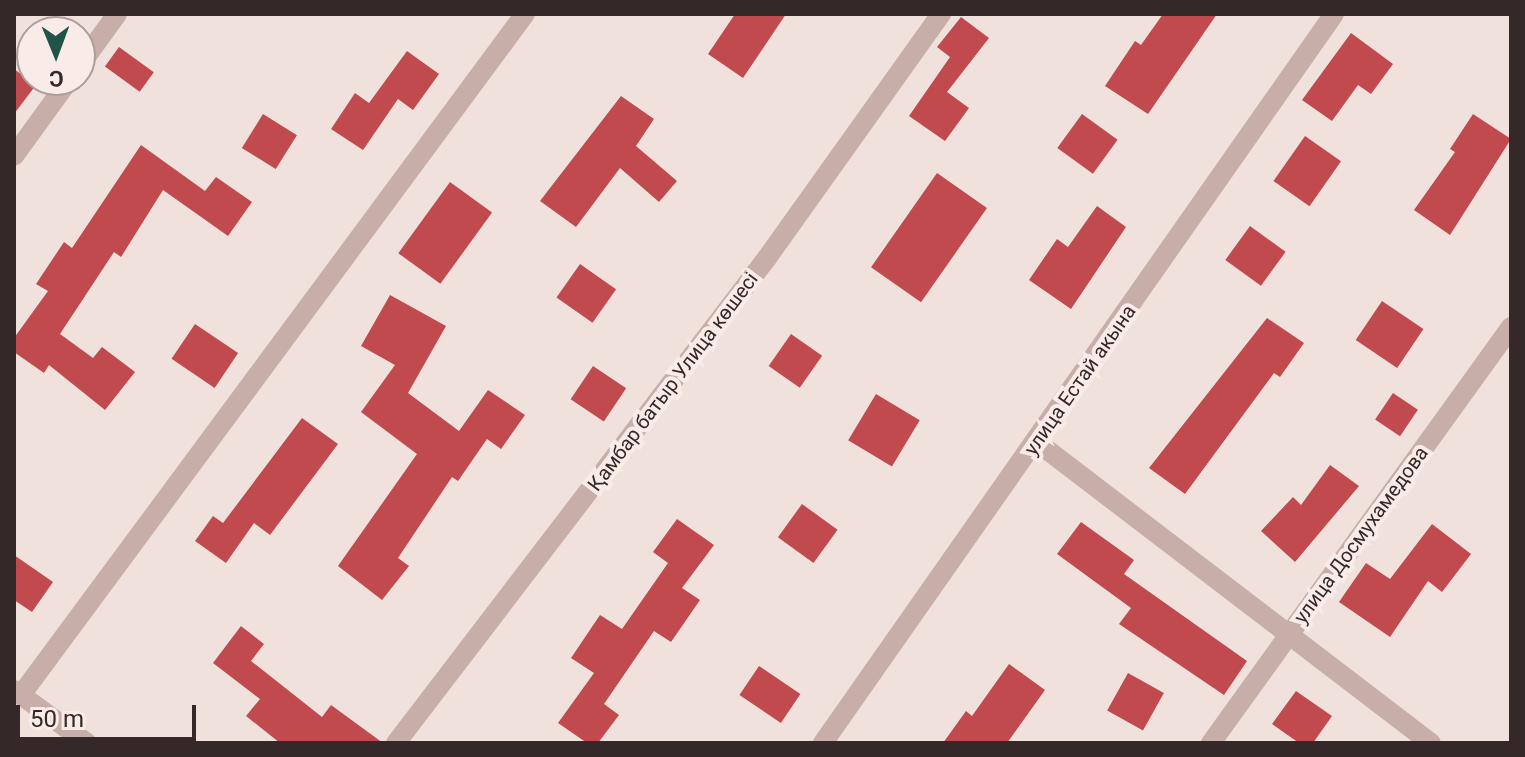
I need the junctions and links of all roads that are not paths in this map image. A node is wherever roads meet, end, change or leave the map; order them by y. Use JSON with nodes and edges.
{"nodes":[{"id":1,"x":117,"y":14,"type":"edge"},
{"id":2,"x":525,"y":14,"type":"edge"},
{"id":3,"x":941,"y":14,"type":"edge"},
{"id":4,"x":1334,"y":14,"type":"edge"},
{"id":5,"x":96,"y":43,"type":"edge"},
{"id":6,"x":57,"y":96,"type":"edge"},
{"id":7,"x":14,"y":156,"type":"edge"},
{"id":8,"x":1511,"y":327,"type":"edge"},
{"id":9,"x":1037,"y":442,"type":"junction"},
{"id":10,"x":1290,"y":633,"type":"junction"},
{"id":11,"x":17,"y":692,"type":"edge"},
{"id":12,"x":87,"y":743,"type":"edge"},
{"id":13,"x":396,"y":743,"type":"edge"},
{"id":14,"x":823,"y":743,"type":"edge"},
{"id":15,"x":1211,"y":743,"type":"edge"},
{"id":16,"x":1431,"y":743,"type":"edge"}],
"edges":[{"from":1,"to":5,"type":"street"},
{"from":2,"to":11,"type":"street"},
{"from":3,"to":13,"type":"street","name":"Қамбар батыр Улица көшесі"},
{"from":4,"to":9,"type":"street","name":"улица Естай акына"},
{"from":6,"to":7,"type":"street"},
{"from":8,"to":10,"type":"street","name":"улица Досмухамедова"},
{"from":9,"to":10,"type":"street"},
{"from":9,"to":14,"type":"street","name":"улица Естай акына"},
{"from":10,"to":15,"type":"street","name":"улица Досмухамедова"},
{"from":10,"to":16,"type":"street"},
{"from":11,"to":12,"type":"street"}]}
